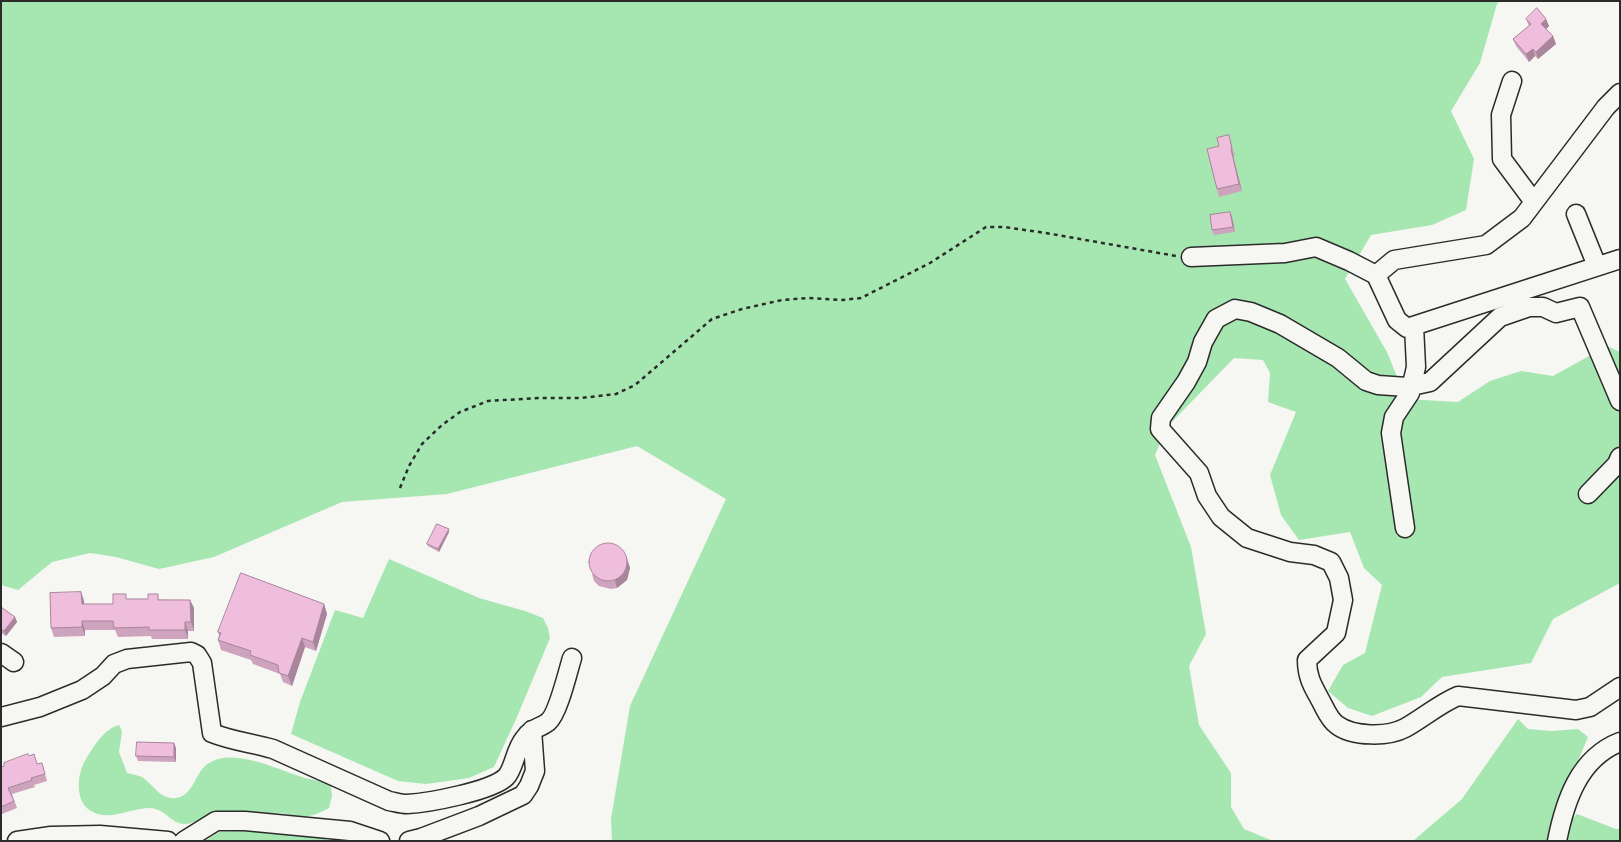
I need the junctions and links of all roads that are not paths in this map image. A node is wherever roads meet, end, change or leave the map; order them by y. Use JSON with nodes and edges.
{"nodes":[{"id":1,"x":1512,"y":81,"type":"dead end"},
{"id":2,"x":1620,"y":93,"type":"edge"},
{"id":3,"x":1534,"y":202,"type":"junction"},
{"id":4,"x":1576,"y":214,"type":"dead end"},
{"id":5,"x":1191,"y":257,"type":"road end"},
{"id":6,"x":1620,"y":259,"type":"edge"},
{"id":7,"x":1597,"y":266,"type":"junction"},
{"id":8,"x":1376,"y":275,"type":"junction"},
{"id":9,"x":1414,"y":326,"type":"junction"},
{"id":10,"x":1412,"y":386,"type":"junction"},
{"id":11,"x":1620,"y":401,"type":"edge"},
{"id":12,"x":1620,"y":457,"type":"edge"},
{"id":13,"x":1588,"y":494,"type":"dead end"},
{"id":14,"x":1405,"y":528,"type":"dead end"},
{"id":15,"x":572,"y":658,"type":"dead end"},
{"id":16,"x":1620,"y":687,"type":"edge"},
{"id":17,"x":1,"y":717,"type":"edge"},
{"id":18,"x":532,"y":730,"type":"junction"},
{"id":19,"x":1620,"y":742,"type":"edge"},
{"id":20,"x":18,"y":841,"type":"edge"},
{"id":21,"x":168,"y":841,"type":"edge"},
{"id":22,"x":184,"y":841,"type":"edge"},
{"id":23,"x":380,"y":841,"type":"edge"},
{"id":24,"x":409,"y":841,"type":"edge"},
{"id":25,"x":1557,"y":841,"type":"edge"}],
"edges":[{"from":1,"to":3,"type":"street"},
{"from":2,"to":3,"type":"street"},
{"from":3,"to":8,"type":"street"},
{"from":4,"to":7,"type":"street"},
{"from":5,"to":8,"type":"street"},
{"from":6,"to":7,"type":"street"},
{"from":7,"to":9,"type":"street"},
{"from":8,"to":9,"type":"street"},
{"from":9,"to":10,"type":"street"},
{"from":10,"to":11,"type":"street"},
{"from":10,"to":14,"type":"street"},
{"from":10,"to":16,"type":"street"},
{"from":12,"to":13,"type":"street"},
{"from":15,"to":18,"type":"street"},
{"from":17,"to":18,"type":"street"},
{"from":18,"to":24,"type":"street"},
{"from":19,"to":25,"type":"street"},
{"from":20,"to":21,"type":"street"},
{"from":22,"to":23,"type":"street"}]}
